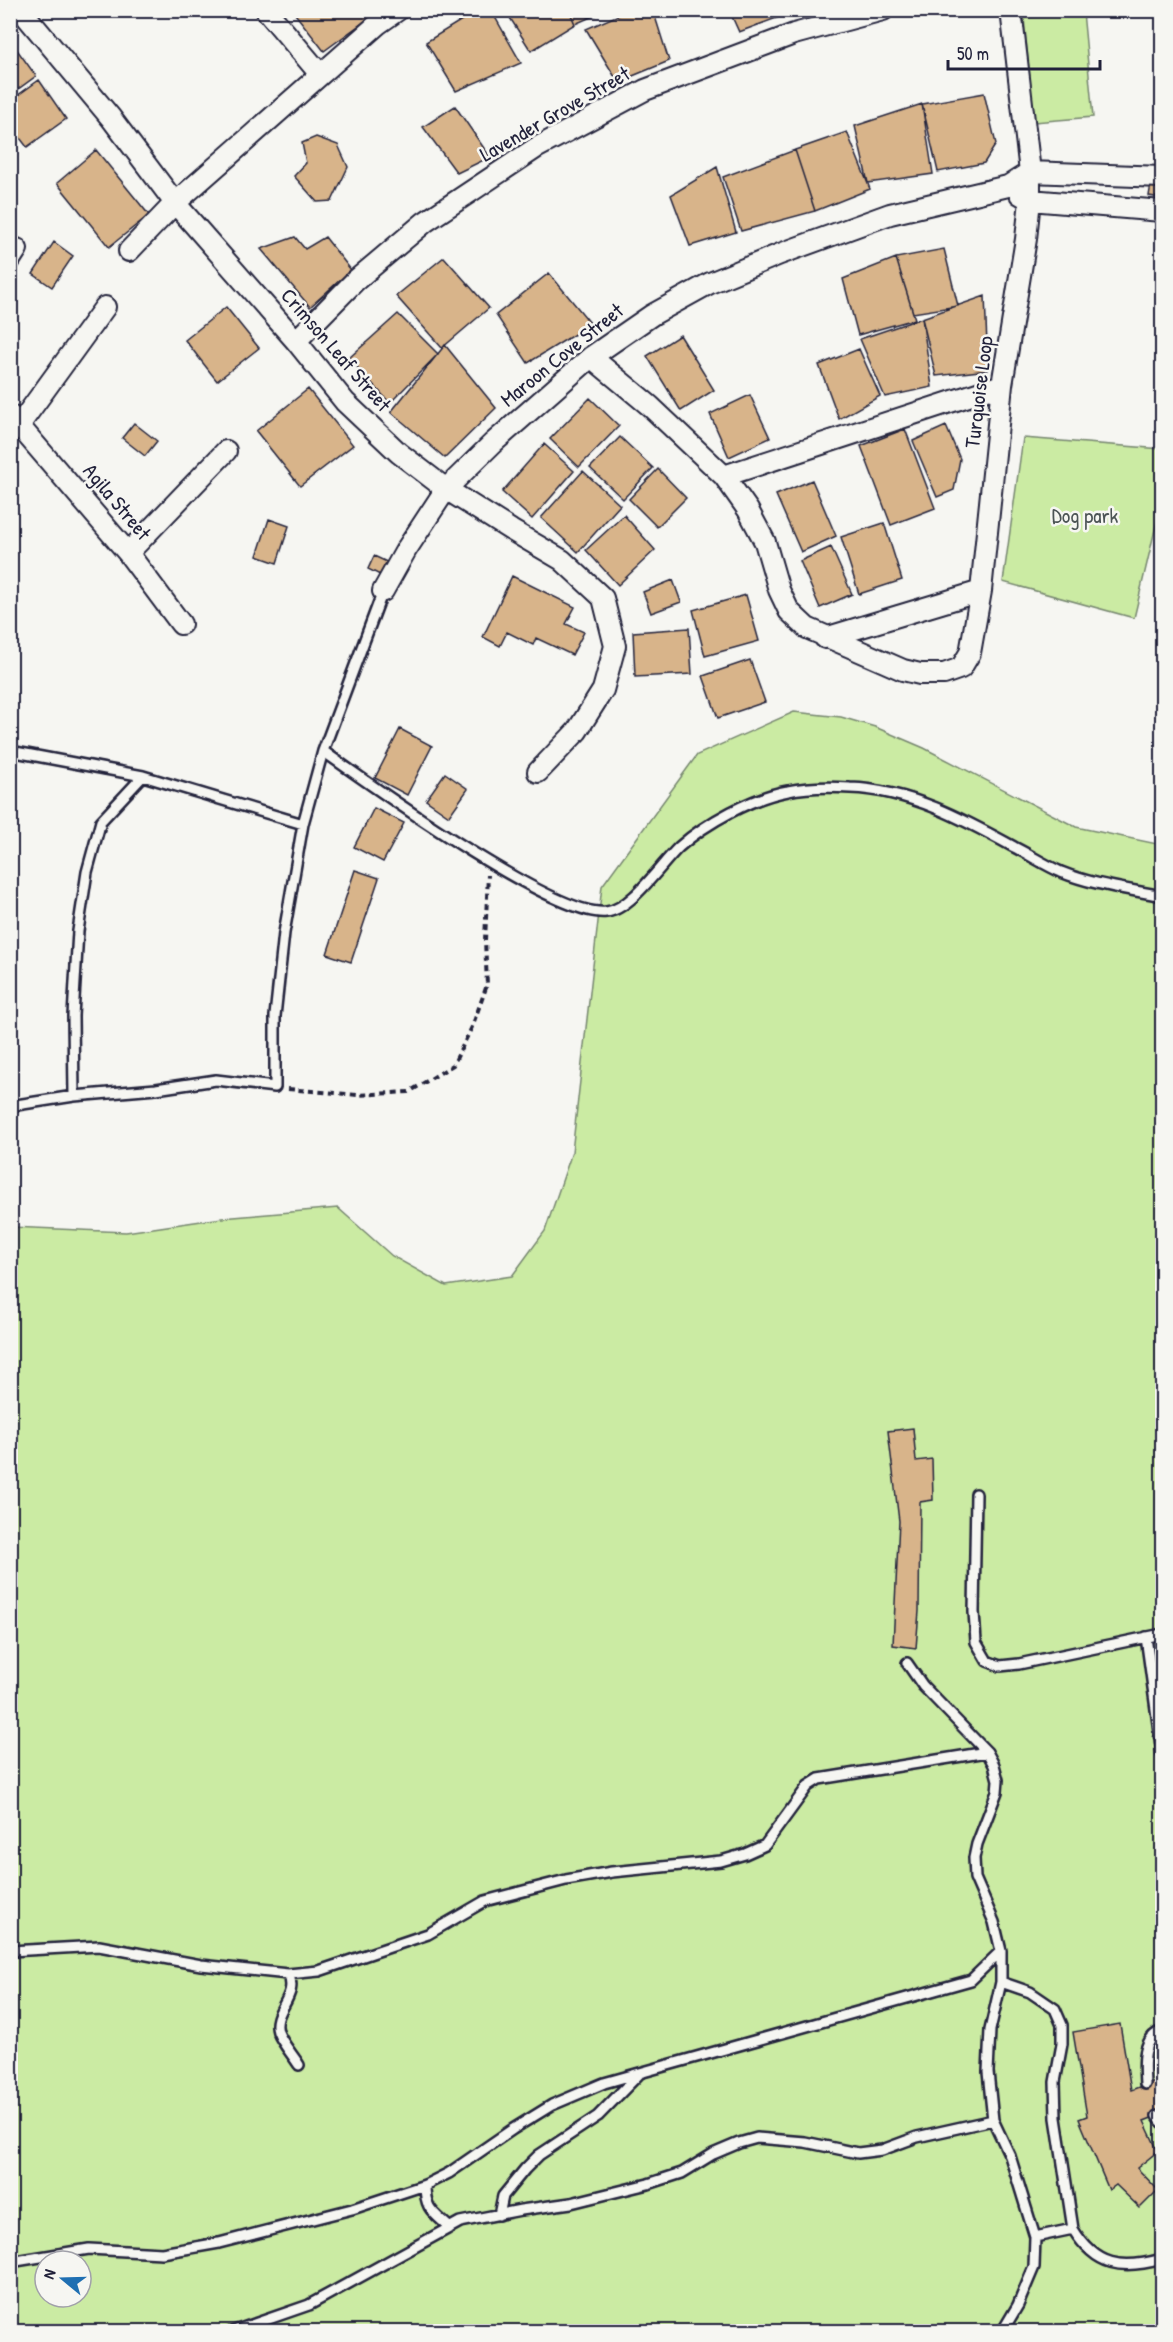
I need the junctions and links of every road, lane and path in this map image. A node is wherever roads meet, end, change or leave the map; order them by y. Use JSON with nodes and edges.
{"nodes":[{"id":1,"x":21,"y":10,"type":"edge"},
{"id":2,"x":266,"y":10,"type":"edge"},
{"id":3,"x":398,"y":10,"type":"edge"},
{"id":4,"x":884,"y":10,"type":"edge"},
{"id":5,"x":1011,"y":10,"type":"edge"},
{"id":6,"x":321,"y":74,"type":"junction"},
{"id":7,"x":1030,"y":172,"type":"junction"},
{"id":8,"x":1162,"y":177,"type":"edge"},
{"id":9,"x":1008,"y":186,"type":"junction"},
{"id":10,"x":1030,"y":200,"type":"junction"},
{"id":11,"x":175,"y":202,"type":"junction"},
{"id":12,"x":1162,"y":211,"type":"edge"},
{"id":13,"x":129,"y":251,"type":"dead end"},
{"id":14,"x":105,"y":307,"type":"dead end"},
{"id":15,"x":296,"y":341,"type":"junction"},
{"id":16,"x":591,"y":357,"type":"junction"},
{"id":17,"x":1002,"y":385,"type":"junction"},
{"id":18,"x":15,"y":420,"type":"edge"},
{"id":19,"x":226,"y":451,"type":"dead end"},
{"id":20,"x":724,"y":476,"type":"junction"},
{"id":21,"x":446,"y":489,"type":"junction"},
{"id":22,"x":128,"y":553,"type":"junction"},
{"id":23,"x":383,"y":591,"type":"joint"},
{"id":24,"x":981,"y":591,"type":"junction"},
{"id":25,"x":181,"y":624,"type":"dead end"},
{"id":26,"x":825,"y":638,"type":"junction"},
{"id":27,"x":10,"y":751,"type":"edge"},
{"id":28,"x":323,"y":751,"type":"junction"},
{"id":29,"x":538,"y":772,"type":"dead end"},
{"id":30,"x":143,"y":776,"type":"junction"},
{"id":31,"x":303,"y":824,"type":"junction"},
{"id":32,"x":491,"y":863,"type":"junction"},
{"id":33,"x":1162,"y":896,"type":"edge"},
{"id":34,"x":275,"y":1087,"type":"junction"},
{"id":35,"x":74,"y":1096,"type":"junction"},
{"id":36,"x":10,"y":1107,"type":"edge"},
{"id":37,"x":976,"y":1494,"type":"dead end"},
{"id":38,"x":1162,"y":1634,"type":"edge"},
{"id":39,"x":1146,"y":1637,"type":"junction"},
{"id":40,"x":907,"y":1663,"type":"dead end"},
{"id":41,"x":987,"y":1752,"type":"junction"},
{"id":42,"x":1162,"y":1753,"type":"edge"},
{"id":43,"x":10,"y":1951,"type":"edge"},
{"id":44,"x":1000,"y":1951,"type":"junction"},
{"id":45,"x":288,"y":1974,"type":"junction"},
{"id":46,"x":1001,"y":1982,"type":"junction"},
{"id":47,"x":1162,"y":2031,"type":"edge"},
{"id":48,"x":299,"y":2065,"type":"dead end"},
{"id":49,"x":641,"y":2073,"type":"junction"},
{"id":50,"x":1145,"y":2084,"type":"dead end"},
{"id":51,"x":993,"y":2120,"type":"junction"},
{"id":52,"x":425,"y":2185,"type":"junction"},
{"id":53,"x":499,"y":2215,"type":"junction"},
{"id":54,"x":450,"y":2228,"type":"junction"},
{"id":55,"x":1073,"y":2229,"type":"junction"},
{"id":56,"x":1035,"y":2237,"type":"junction"},
{"id":57,"x":1162,"y":2259,"type":"edge"},
{"id":58,"x":10,"y":2262,"type":"edge"},
{"id":59,"x":231,"y":2331,"type":"edge"},
{"id":60,"x":1002,"y":2331,"type":"edge"}],
"edges":[{"from":1,"to":11,"type":"street","name":"Crimson Leaf Street"},
{"from":2,"to":6,"type":"street"},
{"from":3,"to":6,"type":"street"},
{"from":4,"to":15,"type":"street","name":"Lavender Grove Street"},
{"from":5,"to":7,"type":"street"},
{"from":6,"to":11,"type":"street"},
{"from":7,"to":8,"type":"street"},
{"from":7,"to":9,"type":"street","name":"Maroon Cove Street"},
{"from":7,"to":10,"type":"street","name":"Turquoise Loop"},
{"from":9,"to":10,"type":"street"},
{"from":9,"to":16,"type":"street","name":"Maroon Cove Street"},
{"from":10,"to":12,"type":"street"},
{"from":10,"to":17,"type":"street","name":"Turquoise Loop"},
{"from":11,"to":13,"type":"street"},
{"from":11,"to":15,"type":"street","name":"Crimson Leaf Street"},
{"from":14,"to":18,"type":"street"},
{"from":15,"to":21,"type":"street","name":"Crimson Leaf Street"},
{"from":16,"to":20,"type":"street","name":"Turquoise Loop"},
{"from":16,"to":21,"type":"street","name":"Maroon Cove Street"},
{"from":17,"to":20,"type":"street"},
{"from":17,"to":24,"type":"street","name":"Turquoise Loop"},
{"from":18,"to":22,"type":"street","name":"Agila Street"},
{"from":19,"to":22,"type":"street"},
{"from":20,"to":26,"type":"street","name":"Turquoise Loop"},
{"from":21,"to":23,"type":"street","name":"Maroon Cove Street"},
{"from":21,"to":29,"type":"street","name":"Crimson Leaf Street"},
{"from":22,"to":25,"type":"street","name":"Agila Street"},
{"from":23,"to":28,"type":"lane"},
{"from":24,"to":26,"type":"street"},
{"from":24,"to":26,"type":"street","name":"Turquoise Loop"},
{"from":27,"to":30,"type":"lane"},
{"from":28,"to":31,"type":"lane"},
{"from":28,"to":32,"type":"lane"},
{"from":30,"to":31,"type":"lane"},
{"from":30,"to":35,"type":"lane"},
{"from":31,"to":34,"type":"lane"},
{"from":32,"to":33,"type":"lane"},
{"from":32,"to":34,"type":"path"},
{"from":34,"to":35,"type":"lane"},
{"from":35,"to":36,"type":"lane"},
{"from":37,"to":39,"type":"lane"},
{"from":38,"to":39,"type":"lane"},
{"from":39,"to":42,"type":"lane"},
{"from":40,"to":41,"type":"lane"},
{"from":41,"to":44,"type":"lane"},
{"from":41,"to":45,"type":"lane"},
{"from":43,"to":45,"type":"lane"},
{"from":44,"to":46,"type":"lane"},
{"from":44,"to":49,"type":"lane"},
{"from":45,"to":48,"type":"lane"},
{"from":46,"to":51,"type":"lane"},
{"from":46,"to":55,"type":"lane"},
{"from":47,"to":50,"type":"lane"},
{"from":49,"to":52,"type":"lane"},
{"from":49,"to":53,"type":"lane"},
{"from":51,"to":53,"type":"lane"},
{"from":51,"to":56,"type":"lane"},
{"from":52,"to":54,"type":"lane"},
{"from":52,"to":58,"type":"lane"},
{"from":53,"to":54,"type":"lane"},
{"from":54,"to":59,"type":"lane"},
{"from":55,"to":56,"type":"lane"},
{"from":55,"to":57,"type":"lane"},
{"from":56,"to":60,"type":"lane"}]}
